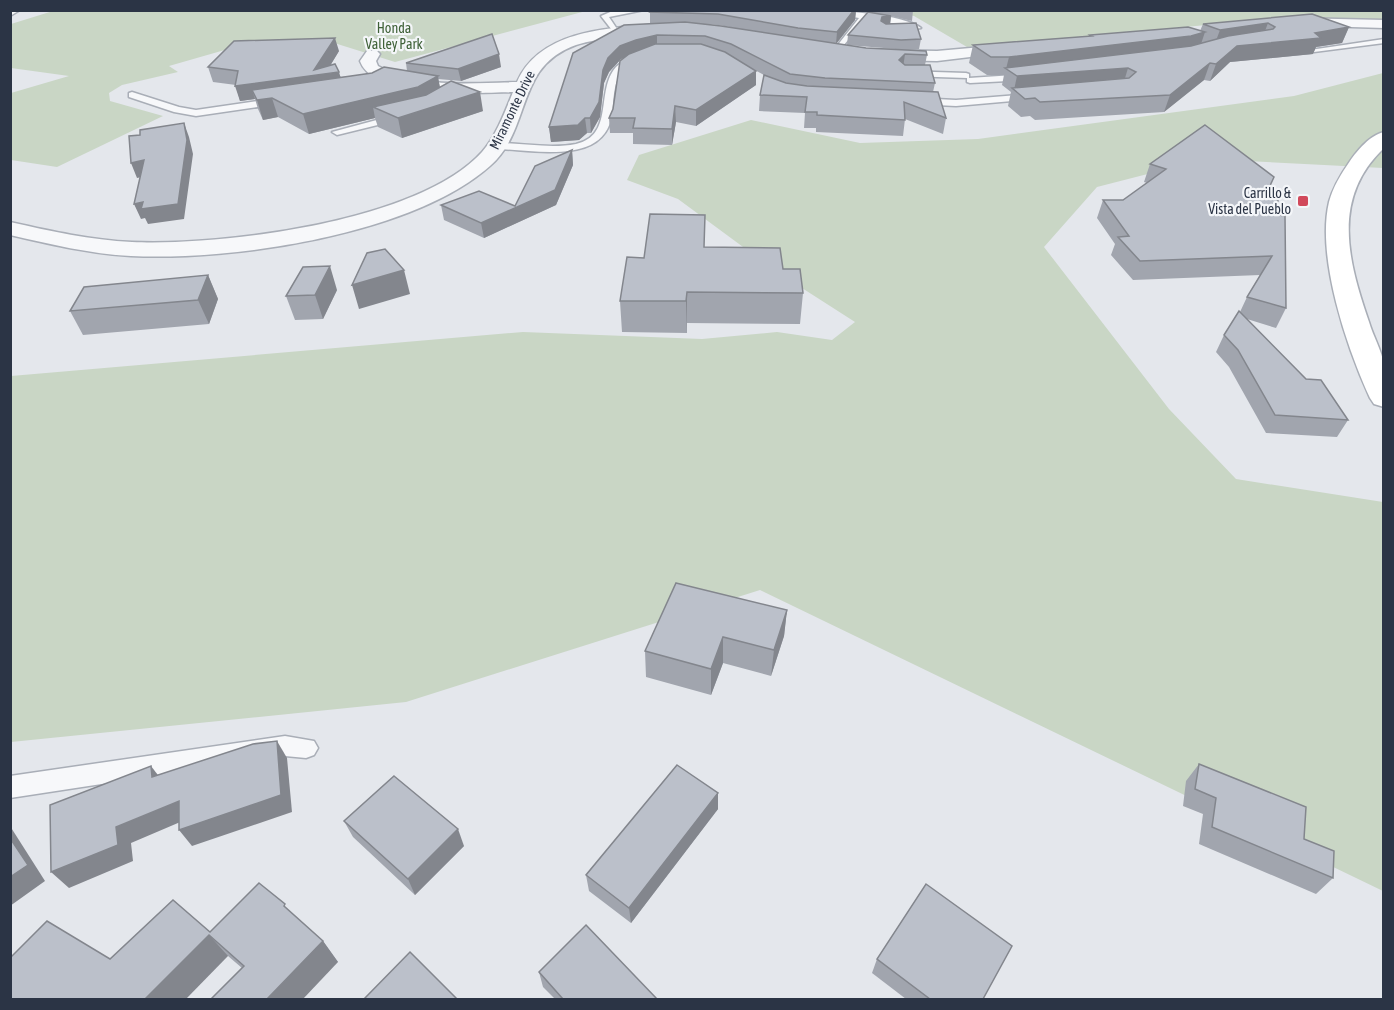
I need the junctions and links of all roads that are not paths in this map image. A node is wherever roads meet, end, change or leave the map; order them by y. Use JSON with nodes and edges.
{"nodes":[{"id":1,"x":641,"y":10,"type":"edge"},
{"id":2,"x":815,"y":10,"type":"edge"},
{"id":3,"x":865,"y":16,"type":"junction"},
{"id":4,"x":1282,"y":22,"type":"edge"},
{"id":5,"x":1381,"y":25,"type":"edge"},
{"id":6,"x":666,"y":28,"type":"edge"},
{"id":7,"x":886,"y":30,"type":"edge"},
{"id":8,"x":615,"y":33,"type":"junction"},
{"id":9,"x":1383,"y":41,"type":"edge"},
{"id":10,"x":1028,"y":47,"type":"edge"},
{"id":11,"x":1314,"y":50,"type":"edge"},
{"id":12,"x":831,"y":51,"type":"joint"},
{"id":13,"x":372,"y":54,"type":"dead end"},
{"id":14,"x":648,"y":55,"type":"edge"},
{"id":15,"x":945,"y":55,"type":"junction"},
{"id":16,"x":903,"y":73,"type":"edge"},
{"id":17,"x":1039,"y":76,"type":"edge"},
{"id":18,"x":968,"y":78,"type":"junction"},
{"id":19,"x":465,"y":87,"type":"junction"},
{"id":20,"x":524,"y":87,"type":"junction"},
{"id":21,"x":132,"y":95,"type":"dead end"},
{"id":22,"x":1044,"y":96,"type":"edge"},
{"id":23,"x":287,"y":100,"type":"edge"},
{"id":24,"x":448,"y":100,"type":"edge"},
{"id":25,"x":911,"y":101,"type":"edge"},
{"id":26,"x":968,"y":102,"type":"junction"},
{"id":27,"x":415,"y":113,"type":"edge"},
{"id":28,"x":337,"y":132,"type":"dead end"},
{"id":29,"x":1383,"y":137,"type":"edge"},
{"id":30,"x":497,"y":146,"type":"junction"},
{"id":31,"x":10,"y":228,"type":"edge"},
{"id":32,"x":1383,"y":398,"type":"edge"},
{"id":33,"x":306,"y":748,"type":"dead end"},
{"id":34,"x":10,"y":787,"type":"edge"}],
"edges":[{"from":1,"to":8,"type":"lane"},
{"from":2,"to":3,"type":"lane"},
{"from":3,"to":7,"type":"lane"},
{"from":3,"to":12,"type":"lane"},
{"from":4,"to":5,"type":"street"},
{"from":6,"to":8,"type":"street","name":"Miramonte Drive"},
{"from":8,"to":20,"type":"street","name":"Miramonte Drive"},
{"from":9,"to":11,"type":"lane"},
{"from":10,"to":15,"type":"street"},
{"from":12,"to":15,"type":"street"},
{"from":13,"to":19,"type":"street"},
{"from":14,"to":30,"type":"lane"},
{"from":15,"to":18,"type":"lane"},
{"from":16,"to":18,"type":"lane"},
{"from":17,"to":18,"type":"lane"},
{"from":18,"to":26,"type":"lane"},
{"from":19,"to":20,"type":"street"},
{"from":19,"to":24,"type":"lane"},
{"from":20,"to":30,"type":"street","name":"Miramonte Drive"},
{"from":21,"to":23,"type":"lane"},
{"from":22,"to":26,"type":"lane"},
{"from":25,"to":26,"type":"lane"},
{"from":27,"to":28,"type":"lane"},
{"from":29,"to":32,"type":"main road"},
{"from":30,"to":31,"type":"street","name":"Miramonte Drive"},
{"from":33,"to":34,"type":"lane"}]}
